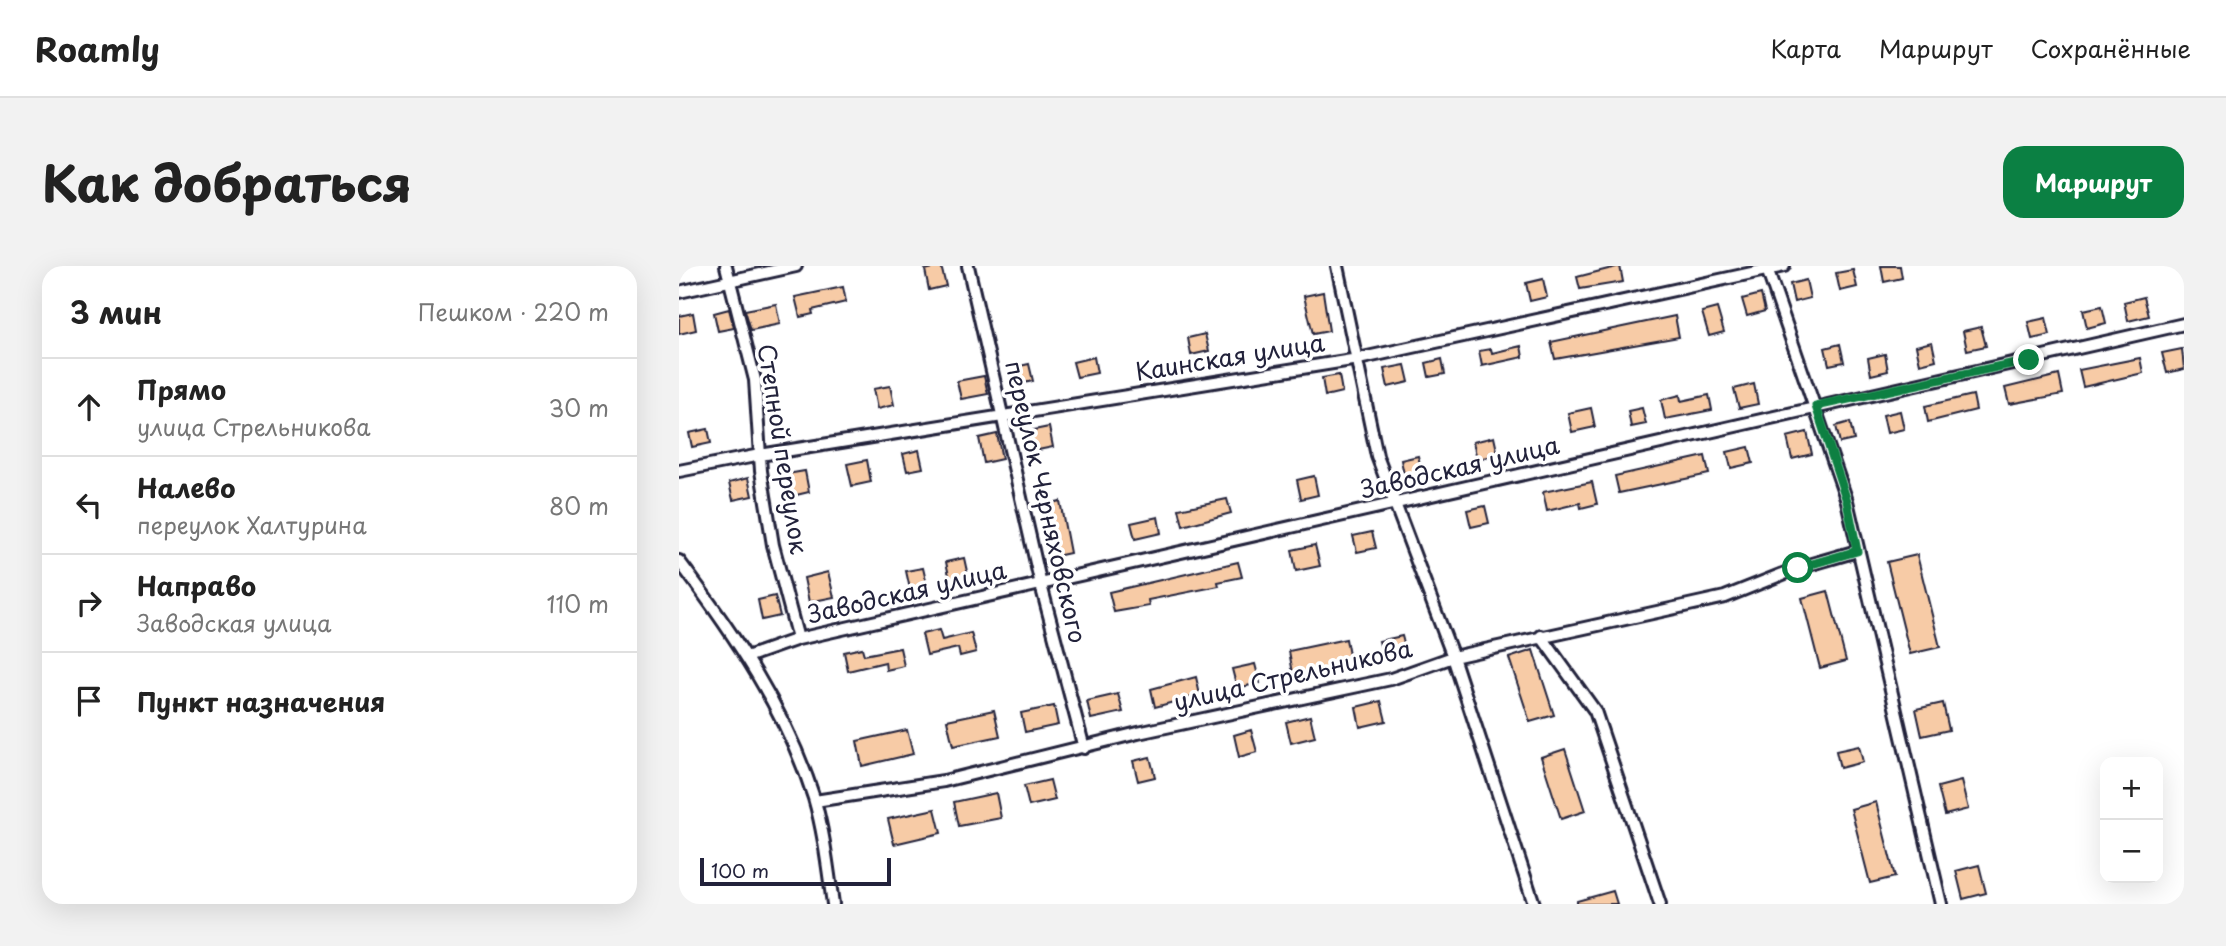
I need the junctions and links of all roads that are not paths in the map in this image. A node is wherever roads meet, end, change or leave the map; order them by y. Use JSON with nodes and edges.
{"nodes":[{"id":1,"x":726,"y":266,"type":"edge"},
{"id":2,"x":796,"y":266,"type":"edge"},
{"id":3,"x":968,"y":266,"type":"edge"},
{"id":4,"x":1338,"y":266,"type":"edge"},
{"id":5,"x":1784,"y":266,"type":"edge"},
{"id":6,"x":1767,"y":268,"type":"edge"},
{"id":7,"x":730,"y":280,"type":"junction"},
{"id":8,"x":679,"y":292,"type":"edge"},
{"id":9,"x":2184,"y":324,"type":"edge"},
{"id":10,"x":1358,"y":359,"type":"junction"},
{"id":11,"x":1816,"y":406,"type":"junction"},
{"id":12,"x":1003,"y":415,"type":"junction"},
{"id":13,"x":760,"y":455,"type":"junction"},
{"id":14,"x":679,"y":471,"type":"edge"},
{"id":15,"x":1395,"y":505,"type":"junction"},
{"id":16,"x":1857,"y":551,"type":"junction"},
{"id":17,"x":679,"y":561,"type":"edge"},
{"id":18,"x":1041,"y":585,"type":"junction"},
{"id":19,"x":1541,"y":636,"type":"junction"},
{"id":20,"x":798,"y":639,"type":"junction"},
{"id":21,"x":747,"y":657,"type":"junction"},
{"id":22,"x":1453,"y":657,"type":"junction"},
{"id":23,"x":1084,"y":748,"type":"junction"},
{"id":24,"x":815,"y":801,"type":"junction"},
{"id":25,"x":833,"y":904,"type":"edge"},
{"id":26,"x":1534,"y":904,"type":"edge"},
{"id":27,"x":1660,"y":904,"type":"edge"},
{"id":28,"x":1941,"y":904,"type":"edge"}],
"edges":[{"from":1,"to":7,"type":"street","name":"Степной переулок"},
{"from":2,"to":7,"type":"street"},
{"from":3,"to":12,"type":"street","name":"переулок Черняховского"},
{"from":4,"to":10,"type":"street"},
{"from":5,"to":6,"type":"street","name":"Каинская улица"},
{"from":6,"to":10,"type":"street","name":"Каинская улица"},
{"from":6,"to":11,"type":"street"},
{"from":7,"to":8,"type":"street"},
{"from":7,"to":13,"type":"street","name":"Степной переулок"},
{"from":9,"to":11,"type":"street","name":"Заводская улица"},
{"from":10,"to":12,"type":"street","name":"Каинская улица"},
{"from":10,"to":15,"type":"street"},
{"from":11,"to":15,"type":"street","name":"Заводская улица"},
{"from":11,"to":16,"type":"street"},
{"from":12,"to":13,"type":"street","name":"Каинская улица"},
{"from":12,"to":18,"type":"street","name":"переулок Черняховского"},
{"from":13,"to":14,"type":"street","name":"Каинская улица"},
{"from":13,"to":20,"type":"street","name":"Степной переулок"},
{"from":15,"to":18,"type":"street","name":"Заводская улица"},
{"from":15,"to":22,"type":"street"},
{"from":16,"to":19,"type":"street","name":"улица Стрельникова"},
{"from":16,"to":28,"type":"street"},
{"from":17,"to":21,"type":"street"},
{"from":18,"to":20,"type":"street","name":"Заводская улица"},
{"from":18,"to":23,"type":"street","name":"переулок Черняховского"},
{"from":19,"to":22,"type":"street","name":"улица Стрельникова"},
{"from":19,"to":27,"type":"street"},
{"from":20,"to":21,"type":"street","name":"Заводская улица"},
{"from":21,"to":24,"type":"street"},
{"from":22,"to":23,"type":"street","name":"улица Стрельникова"},
{"from":22,"to":26,"type":"street"},
{"from":23,"to":24,"type":"street","name":"улица Стрельникова"},
{"from":24,"to":25,"type":"street"}]}
